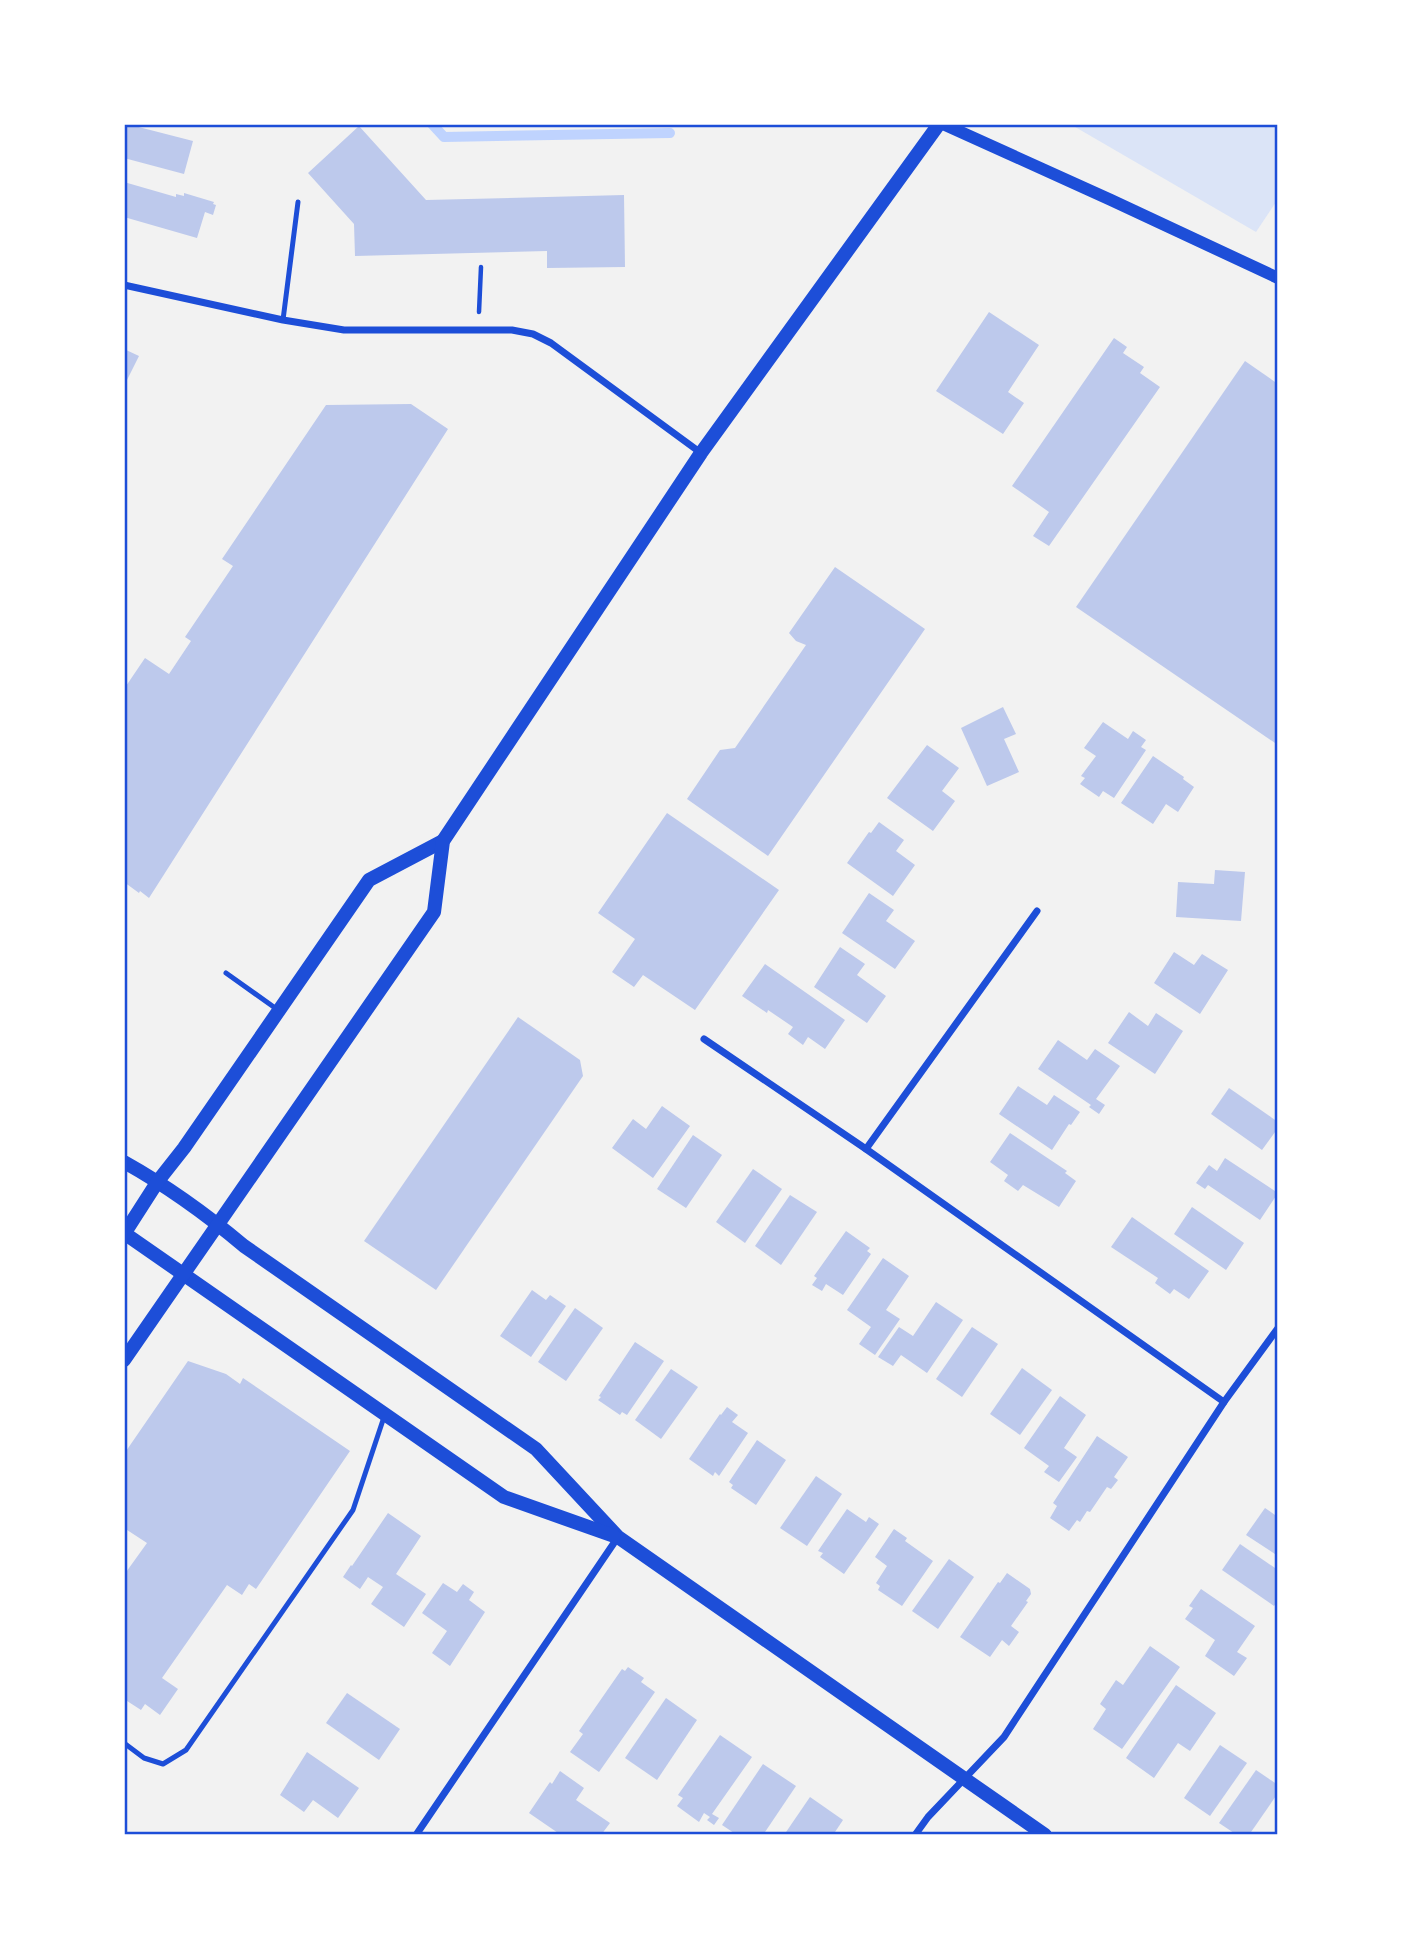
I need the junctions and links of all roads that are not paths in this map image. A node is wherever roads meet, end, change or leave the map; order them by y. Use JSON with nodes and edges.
{"nodes":[{"id":1,"x":941,"y":124,"type":"edge"},
{"id":2,"x":298,"y":202,"type":"dead end"},
{"id":3,"x":1278,"y":278,"type":"edge"},
{"id":4,"x":124,"y":285,"type":"edge"},
{"id":5,"x":283,"y":320,"type":"junction"},
{"id":6,"x":701,"y":453,"type":"junction"},
{"id":7,"x":443,"y":841,"type":"junction"},
{"id":8,"x":1037,"y":911,"type":"dead end"},
{"id":9,"x":226,"y":973,"type":"dead end"},
{"id":10,"x":279,"y":1010,"type":"junction"},
{"id":11,"x":704,"y":1039,"type":"dead end"},
{"id":12,"x":866,"y":1149,"type":"junction"},
{"id":13,"x":124,"y":1162,"type":"edge"},
{"id":14,"x":158,"y":1181,"type":"junction"},
{"id":15,"x":218,"y":1224,"type":"junction"},
{"id":16,"x":124,"y":1233,"type":"edge"},
{"id":17,"x":185,"y":1274,"type":"junction"},
{"id":18,"x":1278,"y":1328,"type":"edge"},
{"id":19,"x":124,"y":1360,"type":"edge"},
{"id":20,"x":1224,"y":1402,"type":"junction"},
{"id":21,"x":385,"y":1414,"type":"junction"},
{"id":22,"x":618,"y":1537,"type":"junction"},
{"id":23,"x":124,"y":1743,"type":"edge"},
{"id":24,"x":963,"y":1779,"type":"junction"},
{"id":25,"x":416,"y":1835,"type":"edge"},
{"id":26,"x":915,"y":1835,"type":"edge"},
{"id":27,"x":1045,"y":1835,"type":"edge"}],
"edges":[{"from":1,"to":3,"type":"street"},
{"from":1,"to":6,"type":"main road"},
{"from":2,"to":5,"type":"lane"},
{"from":4,"to":5,"type":"street"},
{"from":5,"to":6,"type":"street"},
{"from":6,"to":7,"type":"main road"},
{"from":7,"to":10,"type":"main road"},
{"from":7,"to":15,"type":"main road"},
{"from":8,"to":12,"type":"street"},
{"from":9,"to":10,"type":"lane"},
{"from":10,"to":14,"type":"main road"},
{"from":11,"to":12,"type":"street"},
{"from":12,"to":20,"type":"street"},
{"from":13,"to":14,"type":"main road"},
{"from":14,"to":15,"type":"main road"},
{"from":14,"to":16,"type":"main road"},
{"from":15,"to":17,"type":"main road"},
{"from":15,"to":22,"type":"main road"},
{"from":16,"to":17,"type":"main road"},
{"from":17,"to":19,"type":"main road"},
{"from":17,"to":21,"type":"main road"},
{"from":18,"to":20,"type":"street"},
{"from":20,"to":24,"type":"street"},
{"from":21,"to":22,"type":"main road"},
{"from":21,"to":23,"type":"lane"},
{"from":22,"to":24,"type":"main road"},
{"from":22,"to":25,"type":"street"},
{"from":24,"to":26,"type":"street"},
{"from":24,"to":27,"type":"main road"}]}
